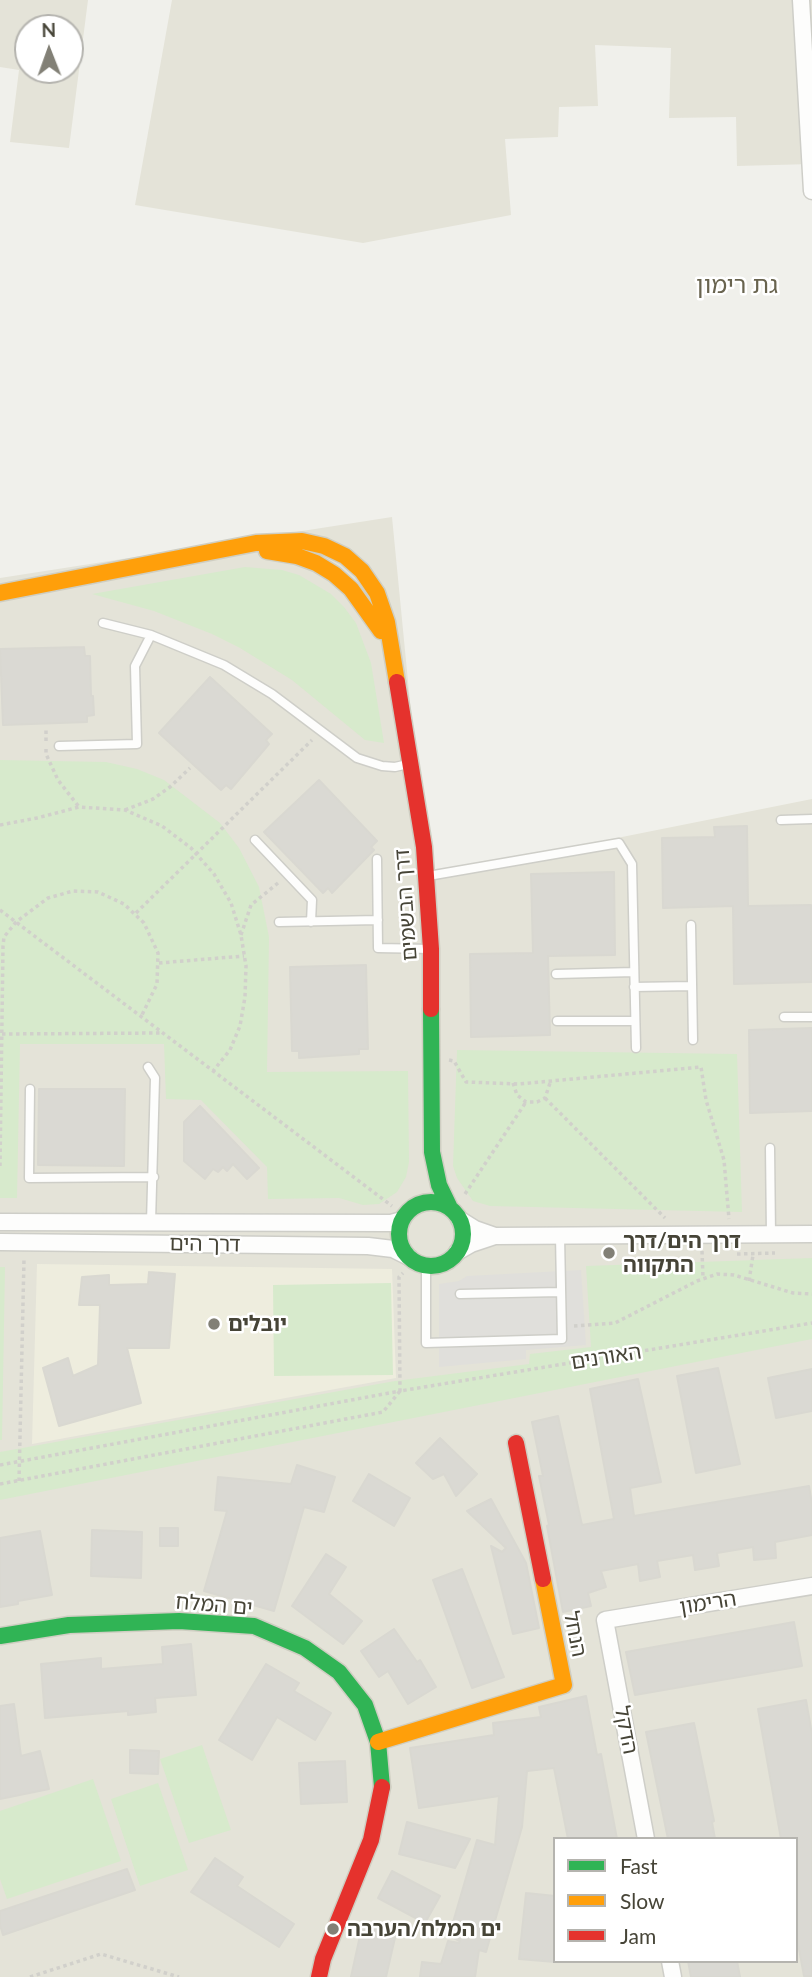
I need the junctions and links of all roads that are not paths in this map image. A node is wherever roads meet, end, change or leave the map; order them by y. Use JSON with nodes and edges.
{"nodes":[{"id":1,"x":801,"y":0,"type":"edge"},
{"id":2,"x":812,"y":191,"type":"edge"},
{"id":3,"x":0,"y":593,"type":"edge"},
{"id":4,"x":103,"y":623,"type":"dead end"},
{"id":5,"x":151,"y":635,"type":"junction"},
{"id":6,"x":59,"y":746,"type":"dead end"},
{"id":7,"x":410,"y":763,"type":"junction"},
{"id":8,"x":812,"y":819,"type":"edge"},
{"id":9,"x":781,"y":820,"type":"dead end"},
{"id":10,"x":255,"y":840,"type":"dead end"},
{"id":11,"x":377,"y":859,"type":"dead end"},
{"id":12,"x":427,"y":876,"type":"junction"},
{"id":13,"x":378,"y":920,"type":"junction"},
{"id":14,"x":279,"y":922,"type":"dead end"},
{"id":15,"x":312,"y":922,"type":"junction"},
{"id":16,"x":691,"y":925,"type":"dead end"},
{"id":17,"x":431,"y":948,"type":"junction"},
{"id":18,"x":634,"y":972,"type":"junction"},
{"id":19,"x":556,"y":974,"type":"dead end"},
{"id":20,"x":692,"y":985,"type":"junction"},
{"id":21,"x":634,"y":986,"type":"junction"},
{"id":22,"x":784,"y":1017,"type":"dead end"},
{"id":23,"x":812,"y":1017,"type":"edge"},
{"id":24,"x":557,"y":1021,"type":"dead end"},
{"id":25,"x":635,"y":1021,"type":"junction"},
{"id":26,"x":693,"y":1040,"type":"dead end"},
{"id":27,"x":636,"y":1048,"type":"dead end"},
{"id":28,"x":148,"y":1067,"type":"dead end"},
{"id":29,"x":30,"y":1089,"type":"dead end"},
{"id":30,"x":770,"y":1148,"type":"dead end"},
{"id":31,"x":432,"y":1152,"type":"junction"},
{"id":32,"x":154,"y":1177,"type":"junction"},
{"id":33,"x":454,"y":1212,"type":"junction"},
{"id":34,"x":407,"y":1214,"type":"junction"},
{"id":35,"x":0,"y":1222,"type":"edge"},
{"id":36,"x":151,"y":1223,"type":"junction"},
{"id":37,"x":812,"y":1234,"type":"edge"},
{"id":38,"x":763,"y":1235,"type":"junction"},
{"id":39,"x":495,"y":1236,"type":"junction"},
{"id":40,"x":560,"y":1236,"type":"junction"},
{"id":41,"x":0,"y":1242,"type":"edge"},
{"id":42,"x":457,"y":1252,"type":"junction"},
{"id":43,"x":416,"y":1261,"type":"junction"},
{"id":44,"x":561,"y":1292,"type":"junction"},
{"id":45,"x":460,"y":1294,"type":"dead end"},
{"id":46,"x":516,"y":1443,"type":"dead end"},
{"id":47,"x":812,"y":1586,"type":"edge"},
{"id":48,"x":605,"y":1620,"type":"joint"},
{"id":49,"x":0,"y":1636,"type":"edge"},
{"id":50,"x":378,"y":1742,"type":"junction"},
{"id":51,"x":646,"y":1837,"type":"edge"},
{"id":52,"x":319,"y":1977,"type":"edge"}],
"edges":[{"from":1,"to":2,"type":"street"},
{"from":3,"to":7,"type":"street","name":"דרך הבשמים"},
{"from":4,"to":5,"type":"lane"},
{"from":5,"to":6,"type":"lane"},
{"from":5,"to":7,"type":"lane"},
{"from":7,"to":12,"type":"street","name":"דרך הבשמים"},
{"from":8,"to":9,"type":"lane"},
{"from":10,"to":15,"type":"lane"},
{"from":11,"to":13,"type":"lane"},
{"from":12,"to":17,"type":"street","name":"דרך הבשמים"},
{"from":12,"to":18,"type":"lane"},
{"from":13,"to":15,"type":"lane"},
{"from":13,"to":17,"type":"lane"},
{"from":14,"to":15,"type":"lane"},
{"from":16,"to":20,"type":"lane"},
{"from":17,"to":31,"type":"street","name":"דרך הבשמים"},
{"from":18,"to":19,"type":"lane"},
{"from":18,"to":21,"type":"lane"},
{"from":20,"to":21,"type":"lane"},
{"from":20,"to":26,"type":"lane"},
{"from":21,"to":25,"type":"lane"},
{"from":22,"to":23,"type":"lane"},
{"from":24,"to":25,"type":"lane"},
{"from":25,"to":27,"type":"lane"},
{"from":28,"to":32,"type":"lane"},
{"from":29,"to":32,"type":"lane"},
{"from":30,"to":38,"type":"lane"},
{"from":31,"to":33,"type":"street","name":"דרך הבשמים"},
{"from":31,"to":34,"type":"street","name":"דרך הבשמים"},
{"from":32,"to":36,"type":"lane"},
{"from":33,"to":34,"type":"street"},
{"from":33,"to":39,"type":"street"},
{"from":33,"to":42,"type":"street"},
{"from":34,"to":36,"type":"street","name":"דרך הים"},
{"from":34,"to":43,"type":"street"},
{"from":35,"to":36,"type":"street","name":"דרך הים"},
{"from":37,"to":38,"type":"street"},
{"from":38,"to":40,"type":"street"},
{"from":39,"to":40,"type":"street"},
{"from":39,"to":42,"type":"street"},
{"from":40,"to":44,"type":"lane"},
{"from":41,"to":43,"type":"street","name":"דרך הים"},
{"from":42,"to":43,"type":"street"},
{"from":43,"to":44,"type":"lane"},
{"from":44,"to":45,"type":"lane"},
{"from":46,"to":50,"type":"street","name":"הנחל"},
{"from":47,"to":48,"type":"street","name":"הרימון"},
{"from":48,"to":51,"type":"street","name":"הדקל"},
{"from":49,"to":50,"type":"street","name":"ים המלח"},
{"from":50,"to":52,"type":"street","name":"ים המלח"}]}
